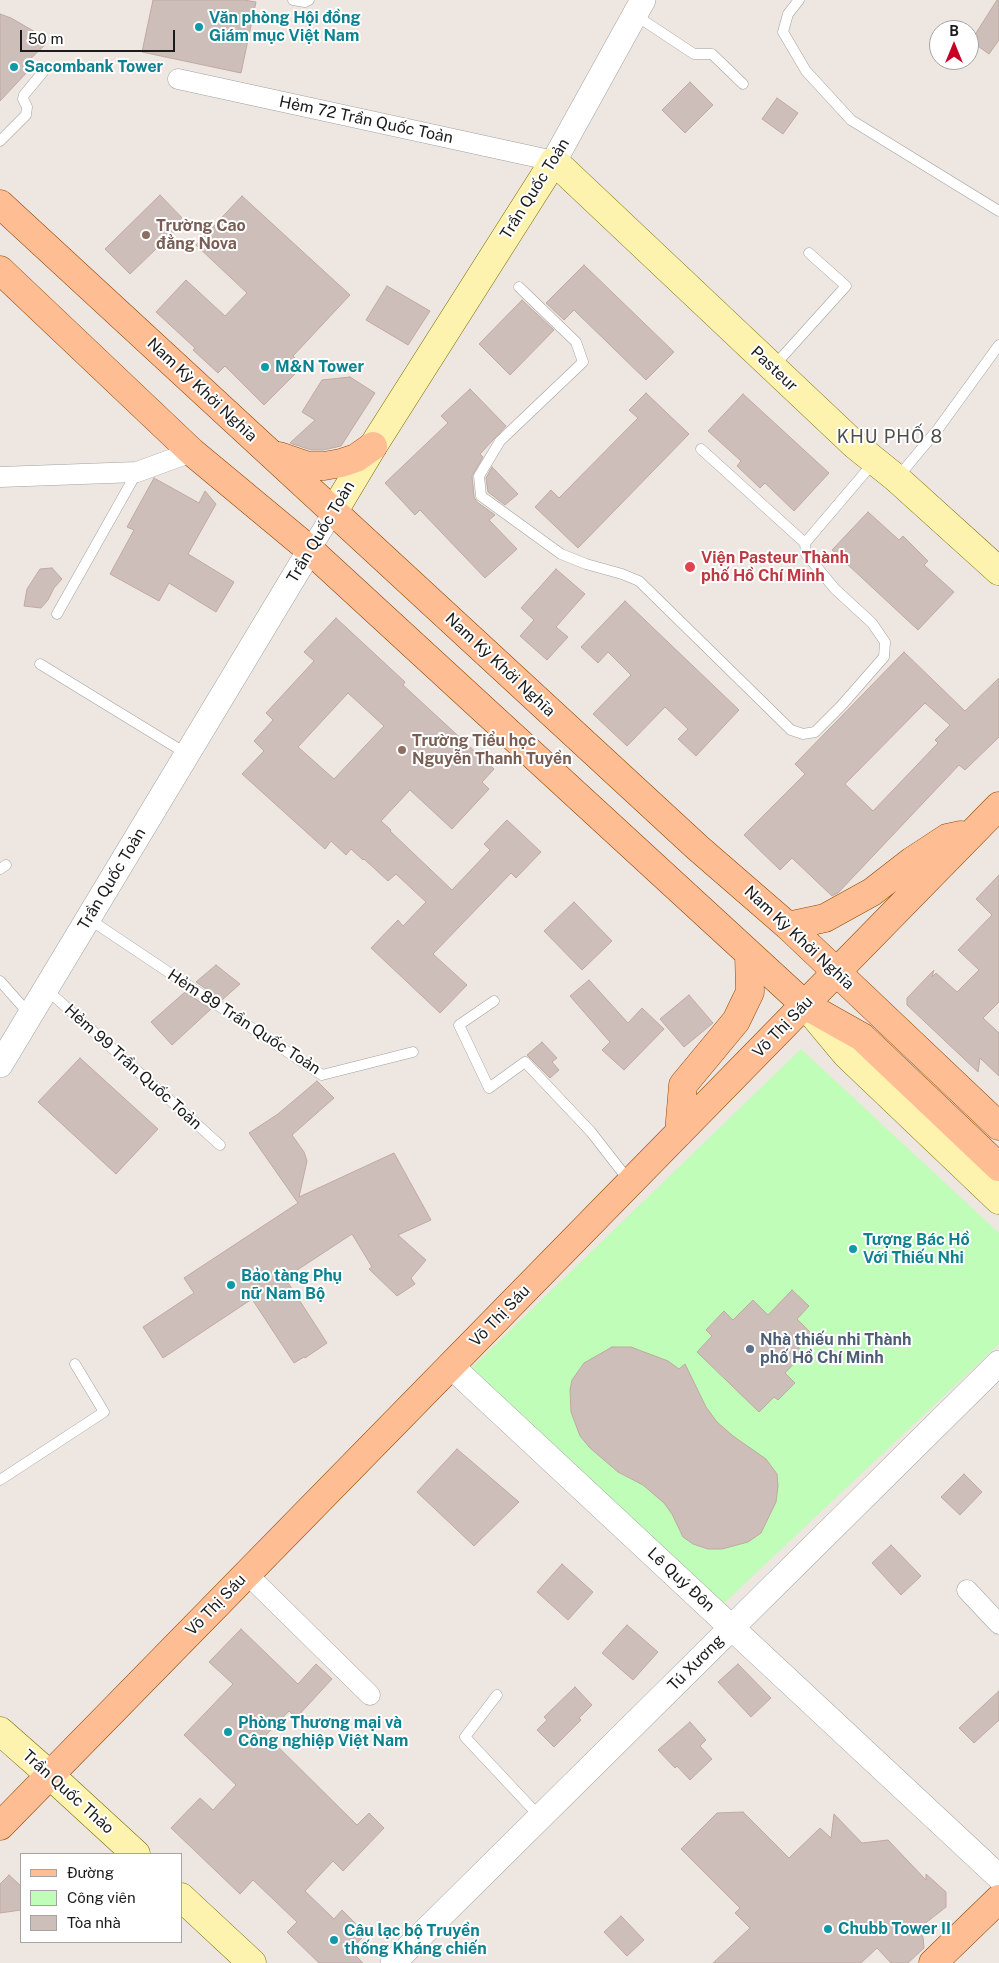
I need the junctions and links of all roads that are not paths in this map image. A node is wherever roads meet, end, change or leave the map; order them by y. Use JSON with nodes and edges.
{"nodes":[{"id":1,"x":292,"y":0,"type":"edge"},
{"id":2,"x":309,"y":0,"type":"edge"},
{"id":3,"x":799,"y":0,"type":"edge"},
{"id":4,"x":639,"y":7,"type":"edge"},
{"id":5,"x":43,"y":72,"type":"dead end"},
{"id":6,"x":178,"y":79,"type":"dead end"},
{"id":7,"x":743,"y":84,"type":"dead end"},
{"id":8,"x":0,"y":141,"type":"edge"},
{"id":9,"x":554,"y":161,"type":"junction"},
{"id":10,"x":0,"y":204,"type":"edge"},
{"id":11,"x":999,"y":211,"type":"edge"},
{"id":12,"x":810,"y":253,"type":"dead end"},
{"id":13,"x":0,"y":270,"type":"edge"},
{"id":14,"x":519,"y":287,"type":"dead end"},
{"id":15,"x":999,"y":345,"type":"edge"},
{"id":16,"x":772,"y":368,"type":"junction"},
{"id":17,"x":373,"y":446,"type":"junction"},
{"id":18,"x":701,"y":449,"type":"dead end"},
{"id":19,"x":268,"y":451,"type":"junction"},
{"id":20,"x":192,"y":452,"type":"junction"},
{"id":21,"x":875,"y":462,"type":"junction"},
{"id":22,"x":137,"y":472,"type":"junction"},
{"id":23,"x":0,"y":477,"type":"edge"},
{"id":24,"x":896,"y":478,"type":"junction"},
{"id":25,"x":334,"y":511,"type":"junction"},
{"id":26,"x":805,"y":543,"type":"junction"},
{"id":27,"x":310,"y":550,"type":"junction"},
{"id":28,"x":999,"y":570,"type":"edge"},
{"id":29,"x":57,"y":614,"type":"dead end"},
{"id":30,"x":40,"y":664,"type":"dead end"},
{"id":31,"x":187,"y":754,"type":"junction"},
{"id":32,"x":999,"y":806,"type":"edge"},
{"id":33,"x":973,"y":832,"type":"junction"},
{"id":34,"x":88,"y":918,"type":"junction"},
{"id":35,"x":788,"y":926,"type":"junction"},
{"id":36,"x":749,"y":954,"type":"junction"},
{"id":37,"x":836,"y":972,"type":"junction"},
{"id":38,"x":0,"y":980,"type":"edge"},
{"id":39,"x":46,"y":989,"type":"junction"},
{"id":40,"x":494,"y":1001,"type":"dead end"},
{"id":41,"x":805,"y":1005,"type":"junction"},
{"id":42,"x":30,"y":1015,"type":"junction"},
{"id":43,"x":413,"y":1052,"type":"dead end"},
{"id":44,"x":0,"y":1066,"type":"edge"},
{"id":45,"x":999,"y":1126,"type":"edge"},
{"id":46,"x":679,"y":1133,"type":"junction"},
{"id":47,"x":220,"y":1145,"type":"dead end"},
{"id":48,"x":999,"y":1167,"type":"edge"},
{"id":49,"x":630,"y":1183,"type":"junction"},
{"id":50,"x":999,"y":1200,"type":"edge"},
{"id":51,"x":999,"y":1363,"type":"edge"},
{"id":52,"x":75,"y":1364,"type":"dead end"},
{"id":53,"x":451,"y":1366,"type":"junction"},
{"id":54,"x":0,"y":1480,"type":"edge"},
{"id":55,"x":247,"y":1574,"type":"junction"},
{"id":56,"x":967,"y":1590,"type":"dead end"},
{"id":57,"x":999,"y":1624,"type":"edge"},
{"id":58,"x":732,"y":1628,"type":"junction"},
{"id":59,"x":370,"y":1695,"type":"dead end"},
{"id":60,"x":497,"y":1695,"type":"dead end"},
{"id":61,"x":0,"y":1731,"type":"edge"},
{"id":62,"x":50,"y":1775,"type":"junction"},
{"id":63,"x":540,"y":1817,"type":"junction"},
{"id":64,"x":0,"y":1826,"type":"edge"},
{"id":65,"x":135,"y":1853,"type":"edge"},
{"id":66,"x":999,"y":1876,"type":"edge"},
{"id":67,"x":182,"y":1898,"type":"edge"},
{"id":68,"x":999,"y":1899,"type":"edge"},
{"id":69,"x":252,"y":1963,"type":"edge"},
{"id":70,"x":393,"y":1963,"type":"edge"},
{"id":71,"x":932,"y":1963,"type":"edge"}],
"edges":[{"from":1,"to":2,"type":"lane"},
{"from":3,"to":11,"type":"lane"},
{"from":4,"to":7,"type":"lane"},
{"from":4,"to":9,"type":"street","name":"Trần Quốc Toản"},
{"from":5,"to":8,"type":"lane"},
{"from":6,"to":9,"type":"street","name":"Hẻm 72 Trần Quốc Toản"},
{"from":9,"to":16,"type":"main road","name":"Pasteur"},
{"from":9,"to":17,"type":"main road","name":"Trần Quốc Toản"},
{"from":10,"to":19,"type":"main road","name":"Nam Kỳ Khởi Nghĩa"},
{"from":12,"to":16,"type":"lane"},
{"from":13,"to":20,"type":"main road"},
{"from":14,"to":26,"type":"lane"},
{"from":15,"to":24,"type":"lane"},
{"from":16,"to":21,"type":"main road","name":"Pasteur"},
{"from":17,"to":19,"type":"main road"},
{"from":17,"to":25,"type":"main road","name":"Trần Quốc Toản"},
{"from":18,"to":26,"type":"lane"},
{"from":19,"to":25,"type":"main road","name":"Nam Kỳ Khởi Nghĩa"},
{"from":20,"to":22,"type":"street"},
{"from":20,"to":27,"type":"main road"},
{"from":21,"to":24,"type":"main road","name":"Pasteur"},
{"from":21,"to":26,"type":"lane"},
{"from":22,"to":23,"type":"street"},
{"from":22,"to":29,"type":"lane"},
{"from":24,"to":28,"type":"main road","name":"Pasteur"},
{"from":25,"to":27,"type":"street","name":"Trần Quốc Toản"},
{"from":25,"to":35,"type":"main road","name":"Nam Kỳ Khởi Nghĩa"},
{"from":27,"to":31,"type":"street","name":"Trần Quốc Toản"},
{"from":27,"to":36,"type":"main road"},
{"from":30,"to":31,"type":"lane"},
{"from":31,"to":34,"type":"street","name":"Trần Quốc Toản"},
{"from":32,"to":33,"type":"main road","name":"Võ Thị Sáu"},
{"from":33,"to":35,"type":"main road"},
{"from":33,"to":37,"type":"main road","name":"Võ Thị Sáu"},
{"from":34,"to":39,"type":"street","name":"Trần Quốc Toản"},
{"from":34,"to":43,"type":"lane","name":"Hẻm 89 Trần Quốc Toản"},
{"from":35,"to":37,"type":"main road","name":"Nam Kỳ Khởi Nghĩa"},
{"from":36,"to":41,"type":"main road"},
{"from":36,"to":46,"type":"main road"},
{"from":37,"to":41,"type":"main road","name":"Võ Thị Sáu"},
{"from":37,"to":45,"type":"main road","name":"Nam Kỳ Khởi Nghĩa"},
{"from":38,"to":42,"type":"lane"},
{"from":39,"to":42,"type":"street","name":"Trần Quốc Toản"},
{"from":39,"to":47,"type":"lane","name":"Hẻm 99 Trần Quốc Toản"},
{"from":40,"to":49,"type":"lane"},
{"from":41,"to":46,"type":"main road","name":"Võ Thị Sáu"},
{"from":41,"to":48,"type":"main road"},
{"from":41,"to":50,"type":"main road"},
{"from":42,"to":44,"type":"street","name":"Trần Quốc Toản"},
{"from":46,"to":49,"type":"main road","name":"Võ Thị Sáu"},
{"from":49,"to":53,"type":"main road","name":"Võ Thị Sáu"},
{"from":51,"to":58,"type":"street","name":"Tú Xương"},
{"from":52,"to":54,"type":"lane"},
{"from":53,"to":55,"type":"main road","name":"Võ Thị Sáu"},
{"from":53,"to":58,"type":"street","name":"Lê Quý Đôn"},
{"from":55,"to":59,"type":"street"},
{"from":55,"to":62,"type":"main road","name":"Võ Thị Sáu"},
{"from":56,"to":57,"type":"street"},
{"from":58,"to":63,"type":"street","name":"Tú Xương"},
{"from":58,"to":66,"type":"street","name":"Lê Quý Đôn"},
{"from":60,"to":63,"type":"lane"},
{"from":61,"to":62,"type":"main road","name":"Trần Quốc Thảo"},
{"from":62,"to":64,"type":"main road","name":"Võ Thị Sáu"},
{"from":62,"to":65,"type":"main road","name":"Trần Quốc Thảo"},
{"from":63,"to":70,"type":"street","name":"Tú Xương"},
{"from":67,"to":69,"type":"main road"},
{"from":68,"to":71,"type":"main road"}]}
